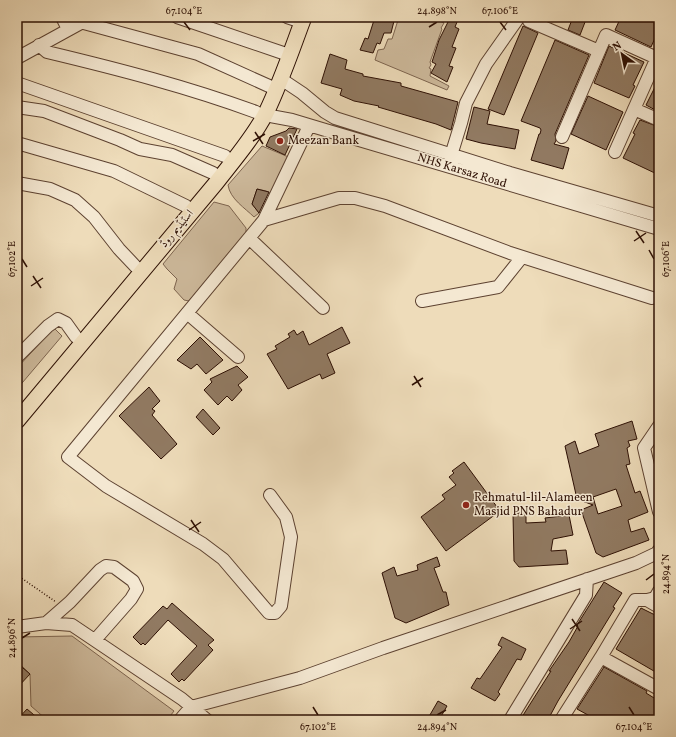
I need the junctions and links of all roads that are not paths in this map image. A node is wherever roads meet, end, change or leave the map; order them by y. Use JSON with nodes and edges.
{"nodes":[{"id":1,"x":62,"y":17,"type":"edge"},
{"id":2,"x":177,"y":17,"type":"edge"},
{"id":3,"x":296,"y":18,"type":"edge"},
{"id":4,"x":524,"y":19,"type":"edge"},
{"id":5,"x":86,"y":20,"type":"edge"},
{"id":6,"x":68,"y":29,"type":"junction"},
{"id":7,"x":39,"y":45,"type":"junction"},
{"id":8,"x":599,"y":52,"type":"junction"},
{"id":9,"x":283,"y":53,"type":"junction"},
{"id":10,"x":658,"y":57,"type":"edge"},
{"id":11,"x":17,"y":58,"type":"edge"},
{"id":12,"x":275,"y":82,"type":"junction"},
{"id":13,"x":17,"y":83,"type":"edge"},
{"id":14,"x":17,"y":107,"type":"edge"},
{"id":15,"x":634,"y":109,"type":"junction"},
{"id":16,"x":260,"y":113,"type":"junction"},
{"id":17,"x":335,"y":118,"type":"junction"},
{"id":18,"x":659,"y":120,"type":"edge"},
{"id":19,"x":309,"y":126,"type":"junction"},
{"id":20,"x":332,"y":132,"type":"junction"},
{"id":21,"x":562,"y":137,"type":"dead end"},
{"id":22,"x":17,"y":143,"type":"edge"},
{"id":23,"x":615,"y":152,"type":"dead end"},
{"id":24,"x":451,"y":155,"type":"junction"},
{"id":25,"x":225,"y":156,"type":"junction"},
{"id":26,"x":448,"y":167,"type":"junction"},
{"id":27,"x":213,"y":173,"type":"junction"},
{"id":28,"x":17,"y":182,"type":"edge"},
{"id":29,"x":186,"y":206,"type":"junction"},
{"id":30,"x":659,"y":216,"type":"edge"},
{"id":31,"x":264,"y":220,"type":"junction"},
{"id":32,"x":659,"y":229,"type":"edge"},
{"id":33,"x":249,"y":238,"type":"junction"},
{"id":34,"x":522,"y":257,"type":"junction"},
{"id":35,"x":136,"y":267,"type":"junction"},
{"id":36,"x":652,"y":298,"type":"dead end"},
{"id":37,"x":422,"y":301,"type":"dead end"},
{"id":38,"x":323,"y":308,"type":"dead end"},
{"id":39,"x":187,"y":313,"type":"junction"},
{"id":40,"x":76,"y":337,"type":"junction"},
{"id":41,"x":17,"y":357,"type":"edge"},
{"id":42,"x":238,"y":357,"type":"dead end"},
{"id":43,"x":17,"y":405,"type":"edge"},
{"id":44,"x":17,"y":421,"type":"edge"},
{"id":45,"x":659,"y":426,"type":"edge"},
{"id":46,"x":270,"y":496,"type":"dead end"},
{"id":47,"x":659,"y":512,"type":"edge"},
{"id":48,"x":659,"y":550,"type":"edge"},
{"id":49,"x":587,"y":579,"type":"junction"},
{"id":50,"x":659,"y":591,"type":"edge"},
{"id":51,"x":647,"y":600,"type":"junction"},
{"id":52,"x":659,"y":607,"type":"edge"},
{"id":53,"x":46,"y":623,"type":"junction"},
{"id":54,"x":17,"y":627,"type":"edge"},
{"id":55,"x":95,"y":640,"type":"junction"},
{"id":56,"x":601,"y":657,"type":"junction"},
{"id":57,"x":659,"y":689,"type":"edge"},
{"id":58,"x":191,"y":707,"type":"junction"},
{"id":59,"x":566,"y":718,"type":"edge"},
{"id":60,"x":180,"y":720,"type":"edge"},
{"id":61,"x":207,"y":720,"type":"edge"},
{"id":62,"x":510,"y":720,"type":"edge"}],
"edges":[{"from":1,"to":6,"type":"street"},
{"from":2,"to":9,"type":"street"},
{"from":3,"to":9,"type":"main road","name":"اسٹیڈیم روڈ"},
{"from":3,"to":12,"type":"main road","name":"اسٹیڈیم روڈ"},
{"from":4,"to":8,"type":"street"},
{"from":4,"to":24,"type":"street"},
{"from":5,"to":6,"type":"street"},
{"from":5,"to":12,"type":"street"},
{"from":6,"to":7,"type":"street"},
{"from":7,"to":11,"type":"street"},
{"from":7,"to":16,"type":"street","name":"NHS Karsaz Road"},
{"from":8,"to":10,"type":"street"},
{"from":8,"to":21,"type":"street"},
{"from":9,"to":12,"type":"main road","name":"اسٹیڈیم روڈ"},
{"from":10,"to":15,"type":"street"},
{"from":12,"to":16,"type":"main road","name":"اسٹیڈیم روڈ"},
{"from":12,"to":17,"type":"street"},
{"from":13,"to":25,"type":"street"},
{"from":14,"to":27,"type":"street"},
{"from":15,"to":18,"type":"street"},
{"from":15,"to":23,"type":"street"},
{"from":16,"to":19,"type":"street","name":"NHS Karsaz Road"},
{"from":16,"to":25,"type":"main road","name":"اسٹیڈیم روڈ"},
{"from":16,"to":44,"type":"main road","name":"اسٹیڈیم روڈ"},
{"from":17,"to":20,"type":"street"},
{"from":17,"to":24,"type":"street"},
{"from":19,"to":20,"type":"street","name":"NHS Karsaz Road"},
{"from":19,"to":31,"type":"street"},
{"from":20,"to":26,"type":"street","name":"NHS Karsaz Road"},
{"from":22,"to":29,"type":"street"},
{"from":24,"to":26,"type":"street"},
{"from":24,"to":30,"type":"street"},
{"from":25,"to":27,"type":"main road","name":"اسٹیڈیم روڈ"},
{"from":26,"to":32,"type":"street","name":"NHS Karsaz Road"},
{"from":27,"to":29,"type":"main road","name":"اسٹیڈیم روڈ"},
{"from":28,"to":35,"type":"street"},
{"from":29,"to":35,"type":"main road","name":"اسٹیڈیم روڈ"},
{"from":31,"to":33,"type":"street"},
{"from":31,"to":34,"type":"street"},
{"from":33,"to":38,"type":"street"},
{"from":33,"to":39,"type":"street"},
{"from":34,"to":36,"type":"street"},
{"from":34,"to":37,"type":"street"},
{"from":35,"to":40,"type":"main road","name":"اسٹیڈیم روڈ"},
{"from":39,"to":42,"type":"street"},
{"from":39,"to":46,"type":"street"},
{"from":40,"to":41,"type":"street"},
{"from":40,"to":43,"type":"main road","name":"اسٹیڈیم روڈ"},
{"from":45,"to":47,"type":"street"},
{"from":48,"to":49,"type":"street"},
{"from":49,"to":58,"type":"street"},
{"from":49,"to":62,"type":"street"},
{"from":50,"to":51,"type":"street"},
{"from":51,"to":52,"type":"street"},
{"from":51,"to":56,"type":"street"},
{"from":53,"to":54,"type":"street"},
{"from":53,"to":55,"type":"street"},
{"from":53,"to":55,"type":"street"},
{"from":55,"to":58,"type":"street"},
{"from":56,"to":57,"type":"street"},
{"from":56,"to":59,"type":"street"},
{"from":58,"to":60,"type":"street"},
{"from":58,"to":61,"type":"street"}]}
